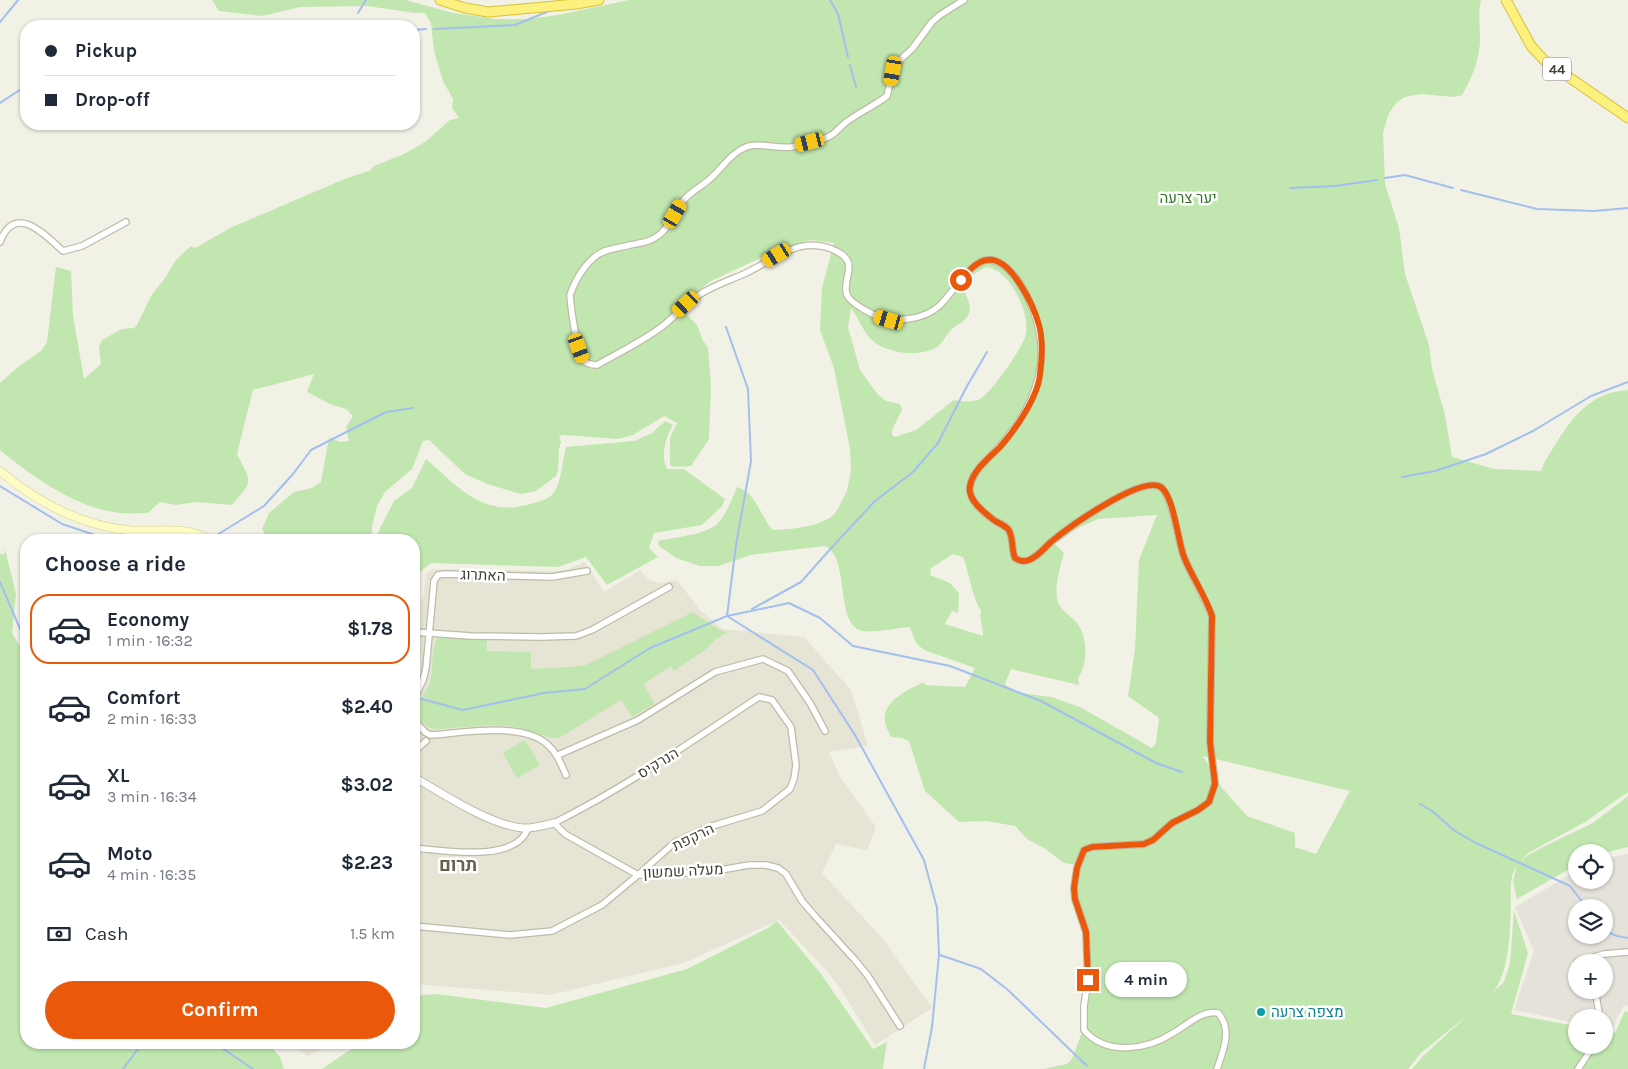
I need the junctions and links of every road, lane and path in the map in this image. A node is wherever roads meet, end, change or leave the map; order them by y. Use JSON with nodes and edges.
{"nodes":[{"id":1,"x":440,"y":0,"type":"edge"},
{"id":2,"x":599,"y":0,"type":"edge"},
{"id":3,"x":964,"y":0,"type":"edge"},
{"id":4,"x":1506,"y":0,"type":"edge"},
{"id":5,"x":1628,"y":118,"type":"edge"},
{"id":6,"x":126,"y":222,"type":"dead end"},
{"id":7,"x":0,"y":242,"type":"edge"},
{"id":8,"x":0,"y":471,"type":"edge"},
{"id":9,"x":199,"y":534,"type":"edge"},
{"id":10,"x":587,"y":570,"type":"dead end"},
{"id":11,"x":670,"y":587,"type":"dead end"},
{"id":12,"x":420,"y":632,"type":"edge"},
{"id":13,"x":430,"y":633,"type":"junction"},
{"id":14,"x":420,"y":686,"type":"edge"},
{"id":15,"x":759,"y":697,"type":"joint"},
{"id":16,"x":420,"y":727,"type":"edge"},
{"id":17,"x":825,"y":731,"type":"dead end"},
{"id":18,"x":426,"y":741,"type":"dead end"},
{"id":19,"x":420,"y":746,"type":"edge"},
{"id":20,"x":558,"y":756,"type":"junction"},
{"id":21,"x":566,"y":775,"type":"dead end"},
{"id":22,"x":420,"y":780,"type":"edge"},
{"id":23,"x":554,"y":823,"type":"junction"},
{"id":24,"x":528,"y":828,"type":"junction"},
{"id":25,"x":420,"y":848,"type":"edge"},
{"id":26,"x":638,"y":875,"type":"junction"},
{"id":27,"x":420,"y":927,"type":"edge"},
{"id":28,"x":1628,"y":952,"type":"edge"},
{"id":29,"x":1604,"y":954,"type":"edge"},
{"id":30,"x":900,"y":1026,"type":"dead end"},
{"id":31,"x":1588,"y":1054,"type":"edge"},
{"id":32,"x":1217,"y":1069,"type":"edge"},
{"id":33,"x":1578,"y":1069,"type":"edge"}],
"edges":[{"from":1,"to":2,"type":"highway"},
{"from":3,"to":32,"type":"street"},
{"from":4,"to":5,"type":"highway","number":"44"},
{"from":6,"to":7,"type":"street"},
{"from":8,"to":9,"type":"main road"},
{"from":10,"to":13,"type":"street","name":"האתרוג"},
{"from":11,"to":13,"type":"street"},
{"from":12,"to":13,"type":"street"},
{"from":13,"to":14,"type":"street"},
{"from":15,"to":23,"type":"street","name":"הנרקיס"},
{"from":15,"to":26,"type":"street","name":"הרקפת"},
{"from":16,"to":20,"type":"street"},
{"from":17,"to":20,"type":"street"},
{"from":18,"to":19,"type":"street"},
{"from":20,"to":21,"type":"street"},
{"from":22,"to":24,"type":"street"},
{"from":23,"to":24,"type":"street"},
{"from":23,"to":26,"type":"street","name":"מעלה שמשון"},
{"from":24,"to":25,"type":"street"},
{"from":26,"to":27,"type":"street","name":"הרקפת"},
{"from":26,"to":30,"type":"street","name":"מעלה שמשון"},
{"from":28,"to":29,"type":"street"},
{"from":31,"to":33,"type":"street"}]}
